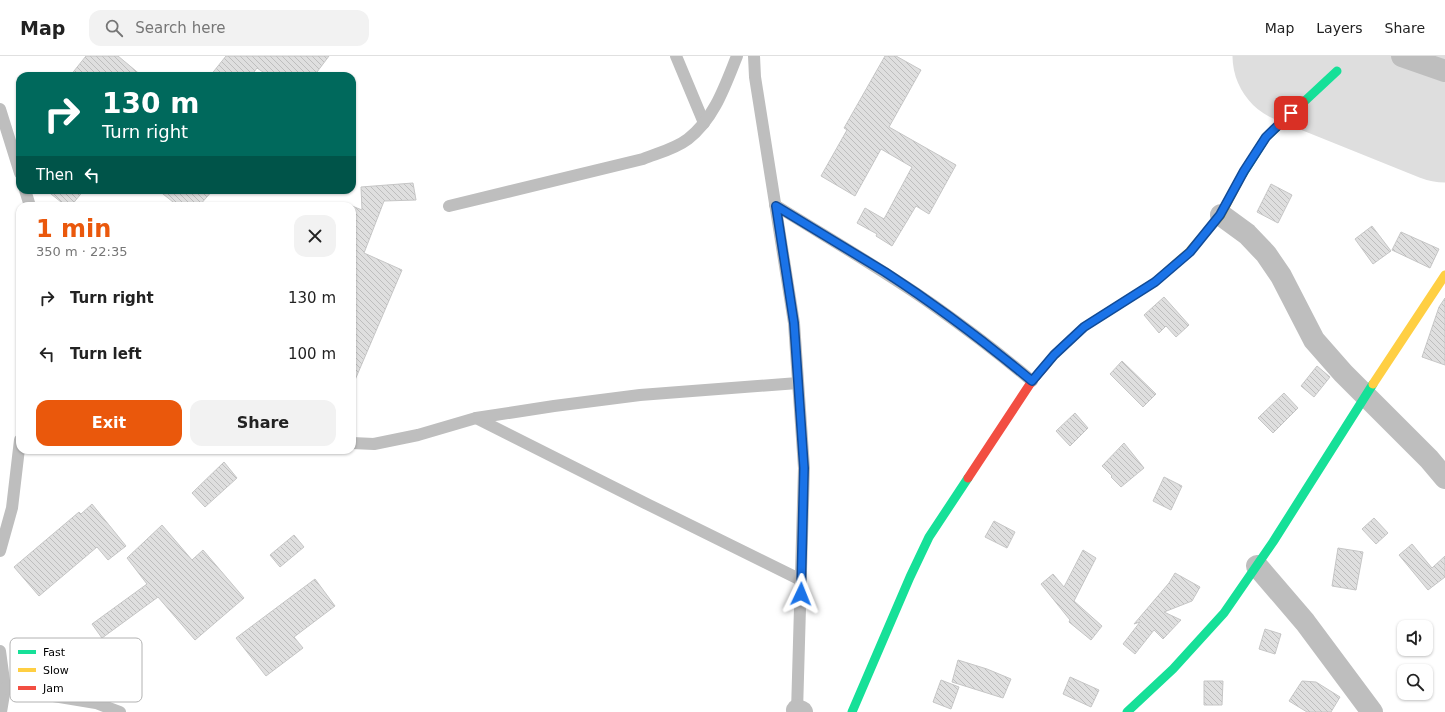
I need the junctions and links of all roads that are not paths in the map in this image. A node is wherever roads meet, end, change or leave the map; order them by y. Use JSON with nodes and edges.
{"nodes":[{"id":1,"x":676,"y":56,"type":"edge"},
{"id":2,"x":737,"y":56,"type":"edge"},
{"id":3,"x":754,"y":56,"type":"edge"},
{"id":4,"x":1402,"y":56,"type":"edge"},
{"id":5,"x":1337,"y":71,"type":"dead end"},
{"id":6,"x":1445,"y":71,"type":"edge"},
{"id":7,"x":0,"y":109,"type":"edge"},
{"id":8,"x":704,"y":123,"type":"junction"},
{"id":9,"x":16,"y":160,"type":"edge"},
{"id":10,"x":449,"y":206,"type":"dead end"},
{"id":11,"x":776,"y":206,"type":"junction"},
{"id":12,"x":1220,"y":215,"type":"junction"},
{"id":13,"x":1445,"y":275,"type":"edge"},
{"id":14,"x":1032,"y":381,"type":"junction"},
{"id":15,"x":798,"y":383,"type":"junction"},
{"id":16,"x":1365,"y":395,"type":"junction"},
{"id":17,"x":476,"y":418,"type":"junction"},
{"id":18,"x":356,"y":443,"type":"edge"},
{"id":19,"x":18,"y":454,"type":"edge"},
{"id":20,"x":1445,"y":478,"type":"edge"},
{"id":21,"x":0,"y":551,"type":"edge"},
{"id":22,"x":1257,"y":566,"type":"junction"},
{"id":23,"x":802,"y":580,"type":"junction"},
{"id":24,"x":0,"y":651,"type":"edge"},
{"id":25,"x":5,"y":688,"type":"junction"},
{"id":26,"x":10,"y":689,"type":"edge"},
{"id":27,"x":90,"y":702,"type":"edge"},
{"id":28,"x":799,"y":711,"type":"edge"},
{"id":29,"x":1,"y":712,"type":"edge"},
{"id":30,"x":120,"y":712,"type":"edge"},
{"id":31,"x":852,"y":712,"type":"edge"},
{"id":32,"x":1127,"y":712,"type":"edge"},
{"id":33,"x":1372,"y":712,"type":"edge"}],
"edges":[{"from":1,"to":8,"type":"lane"},
{"from":2,"to":8,"type":"lane"},
{"from":3,"to":11,"type":"lane"},
{"from":4,"to":6,"type":"street"},
{"from":5,"to":12,"type":"street"},
{"from":7,"to":9,"type":"lane"},
{"from":8,"to":10,"type":"lane"},
{"from":11,"to":14,"type":"lane"},
{"from":11,"to":15,"type":"lane"},
{"from":12,"to":14,"type":"street"},
{"from":12,"to":16,"type":"street"},
{"from":13,"to":16,"type":"street"},
{"from":14,"to":31,"type":"street"},
{"from":15,"to":17,"type":"lane"},
{"from":15,"to":23,"type":"lane"},
{"from":16,"to":20,"type":"street"},
{"from":16,"to":22,"type":"street"},
{"from":17,"to":18,"type":"lane"},
{"from":17,"to":23,"type":"lane"},
{"from":19,"to":21,"type":"lane"},
{"from":22,"to":32,"type":"street"},
{"from":22,"to":33,"type":"street"},
{"from":23,"to":28,"type":"lane"},
{"from":24,"to":25,"type":"lane"},
{"from":25,"to":26,"type":"lane"},
{"from":25,"to":29,"type":"lane"},
{"from":27,"to":30,"type":"lane"}]}
